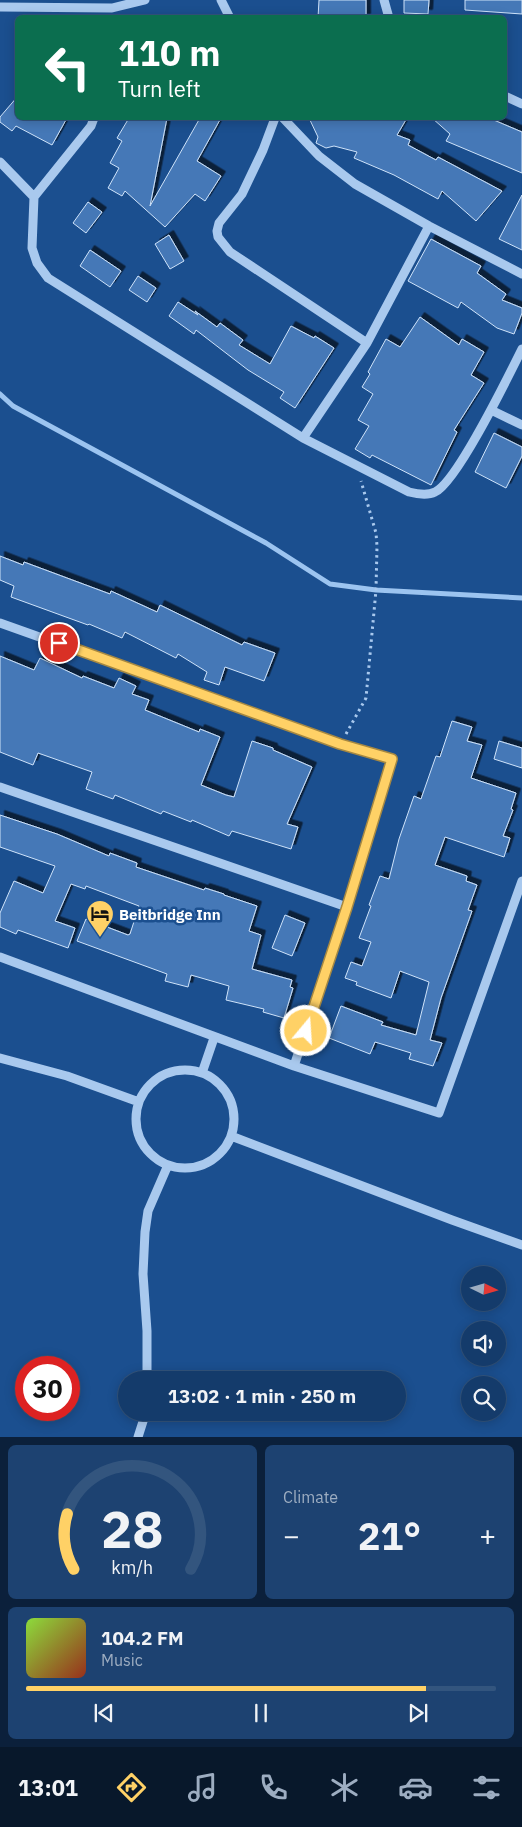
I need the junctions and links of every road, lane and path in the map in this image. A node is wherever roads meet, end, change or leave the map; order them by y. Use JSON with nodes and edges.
{"nodes":[{"id":1,"x":145,"y":0,"type":"edge"},
{"id":2,"x":221,"y":0,"type":"edge"},
{"id":3,"x":384,"y":0,"type":"edge"},
{"id":4,"x":0,"y":7,"type":"edge"},
{"id":5,"x":111,"y":13,"type":"edge"},
{"id":6,"x":228,"y":15,"type":"edge"},
{"id":7,"x":388,"y":15,"type":"edge"},
{"id":8,"x":507,"y":97,"type":"edge"},
{"id":9,"x":522,"y":104,"type":"edge"},
{"id":10,"x":93,"y":120,"type":"edge"},
{"id":11,"x":274,"y":120,"type":"edge"},
{"id":12,"x":284,"y":120,"type":"edge"},
{"id":13,"x":0,"y":162,"type":"edge"},
{"id":14,"x":34,"y":197,"type":"junction"},
{"id":15,"x":429,"y":226,"type":"junction"},
{"id":16,"x":522,"y":274,"type":"edge"},
{"id":17,"x":367,"y":343,"type":"junction"},
{"id":18,"x":522,"y":349,"type":"edge"},
{"id":19,"x":491,"y":410,"type":"junction"},
{"id":20,"x":522,"y":425,"type":"edge"},
{"id":21,"x":303,"y":438,"type":"junction"},
{"id":22,"x":357,"y":466,"type":"junction"},
{"id":23,"x":0,"y":622,"type":"edge"},
{"id":24,"x":340,"y":744,"type":"junction"},
{"id":25,"x":0,"y":788,"type":"edge"},
{"id":26,"x":522,"y":881,"type":"edge"},
{"id":27,"x":347,"y":907,"type":"junction"},
{"id":28,"x":0,"y":957,"type":"edge"},
{"id":29,"x":214,"y":1038,"type":"junction"},
{"id":30,"x":0,"y":1058,"type":"edge"},
{"id":31,"x":294,"y":1066,"type":"junction"},
{"id":32,"x":202,"y":1072,"type":"junction"},
{"id":33,"x":139,"y":1102,"type":"junction"},
{"id":34,"x":231,"y":1136,"type":"junction"},
{"id":35,"x":168,"y":1165,"type":"junction"},
{"id":36,"x":522,"y":1245,"type":"edge"},
{"id":37,"x":146,"y":1371,"type":"edge"},
{"id":38,"x":143,"y":1421,"type":"edge"},
{"id":39,"x":138,"y":1437,"type":"edge"}],
"edges":[{"from":1,"to":5,"type":"street"},
{"from":2,"to":6,"type":"street"},
{"from":3,"to":7,"type":"street"},
{"from":4,"to":5,"type":"street"},
{"from":8,"to":9,"type":"street"},
{"from":10,"to":14,"type":"street"},
{"from":11,"to":17,"type":"street"},
{"from":12,"to":15,"type":"street"},
{"from":13,"to":14,"type":"street"},
{"from":14,"to":21,"type":"street"},
{"from":15,"to":16,"type":"street"},
{"from":15,"to":17,"type":"street"},
{"from":17,"to":21,"type":"street"},
{"from":18,"to":19,"type":"street"},
{"from":19,"to":20,"type":"street"},
{"from":19,"to":22,"type":"street"},
{"from":21,"to":22,"type":"street"},
{"from":22,"to":24,"type":"path"},
{"from":23,"to":24,"type":"street"},
{"from":24,"to":27,"type":"street"},
{"from":25,"to":27,"type":"street"},
{"from":26,"to":31,"type":"street"},
{"from":27,"to":31,"type":"street"},
{"from":28,"to":29,"type":"street"},
{"from":29,"to":31,"type":"street"},
{"from":29,"to":32,"type":"street"},
{"from":30,"to":33,"type":"street"},
{"from":32,"to":33,"type":"street"},
{"from":32,"to":34,"type":"street"},
{"from":33,"to":35,"type":"street"},
{"from":34,"to":35,"type":"street"},
{"from":34,"to":36,"type":"street"},
{"from":35,"to":37,"type":"street"},
{"from":38,"to":39,"type":"street"}]}
